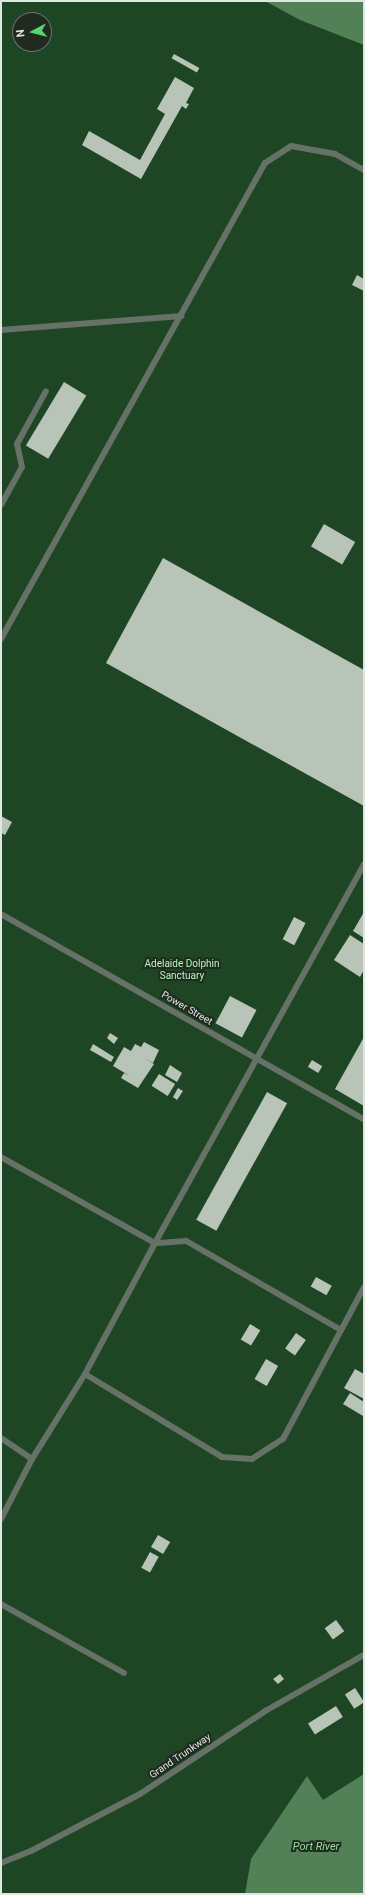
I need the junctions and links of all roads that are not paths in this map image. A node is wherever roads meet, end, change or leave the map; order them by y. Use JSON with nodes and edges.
{"nodes":[{"id":1,"x":364,"y":170,"type":"edge"},
{"id":2,"x":181,"y":316,"type":"junction"},
{"id":3,"x":1,"y":330,"type":"edge"},
{"id":4,"x":46,"y":391,"type":"dead end"},
{"id":5,"x":1,"y":505,"type":"edge"},
{"id":6,"x":1,"y":639,"type":"edge"},
{"id":7,"x":364,"y":864,"type":"edge"},
{"id":8,"x":1,"y":914,"type":"edge"},
{"id":9,"x":257,"y":1059,"type":"junction"},
{"id":10,"x":364,"y":1119,"type":"edge"},
{"id":11,"x":1,"y":1157,"type":"edge"},
{"id":12,"x":155,"y":1243,"type":"junction"},
{"id":13,"x":364,"y":1287,"type":"edge"},
{"id":14,"x":341,"y":1330,"type":"junction"},
{"id":15,"x":85,"y":1374,"type":"junction"},
{"id":16,"x":1,"y":1438,"type":"edge"},
{"id":17,"x":32,"y":1459,"type":"junction"},
{"id":18,"x":1,"y":1519,"type":"edge"},
{"id":19,"x":1,"y":1604,"type":"edge"},
{"id":20,"x":364,"y":1655,"type":"edge"},
{"id":21,"x":124,"y":1673,"type":"dead end"},
{"id":22,"x":1,"y":1863,"type":"edge"}],
"edges":[{"from":1,"to":2,"type":"lane"},
{"from":2,"to":3,"type":"lane"},
{"from":2,"to":6,"type":"lane"},
{"from":4,"to":5,"type":"lane"},
{"from":7,"to":9,"type":"lane"},
{"from":8,"to":9,"type":"lane","name":"Power Street"},
{"from":9,"to":10,"type":"lane","name":"Power Street"},
{"from":9,"to":12,"type":"lane"},
{"from":11,"to":12,"type":"lane"},
{"from":12,"to":14,"type":"lane"},
{"from":12,"to":15,"type":"lane"},
{"from":13,"to":14,"type":"lane"},
{"from":14,"to":15,"type":"lane"},
{"from":15,"to":17,"type":"lane"},
{"from":16,"to":17,"type":"lane"},
{"from":17,"to":18,"type":"lane"},
{"from":19,"to":21,"type":"lane"},
{"from":20,"to":22,"type":"lane","name":"Grand Trunkway"}]}
